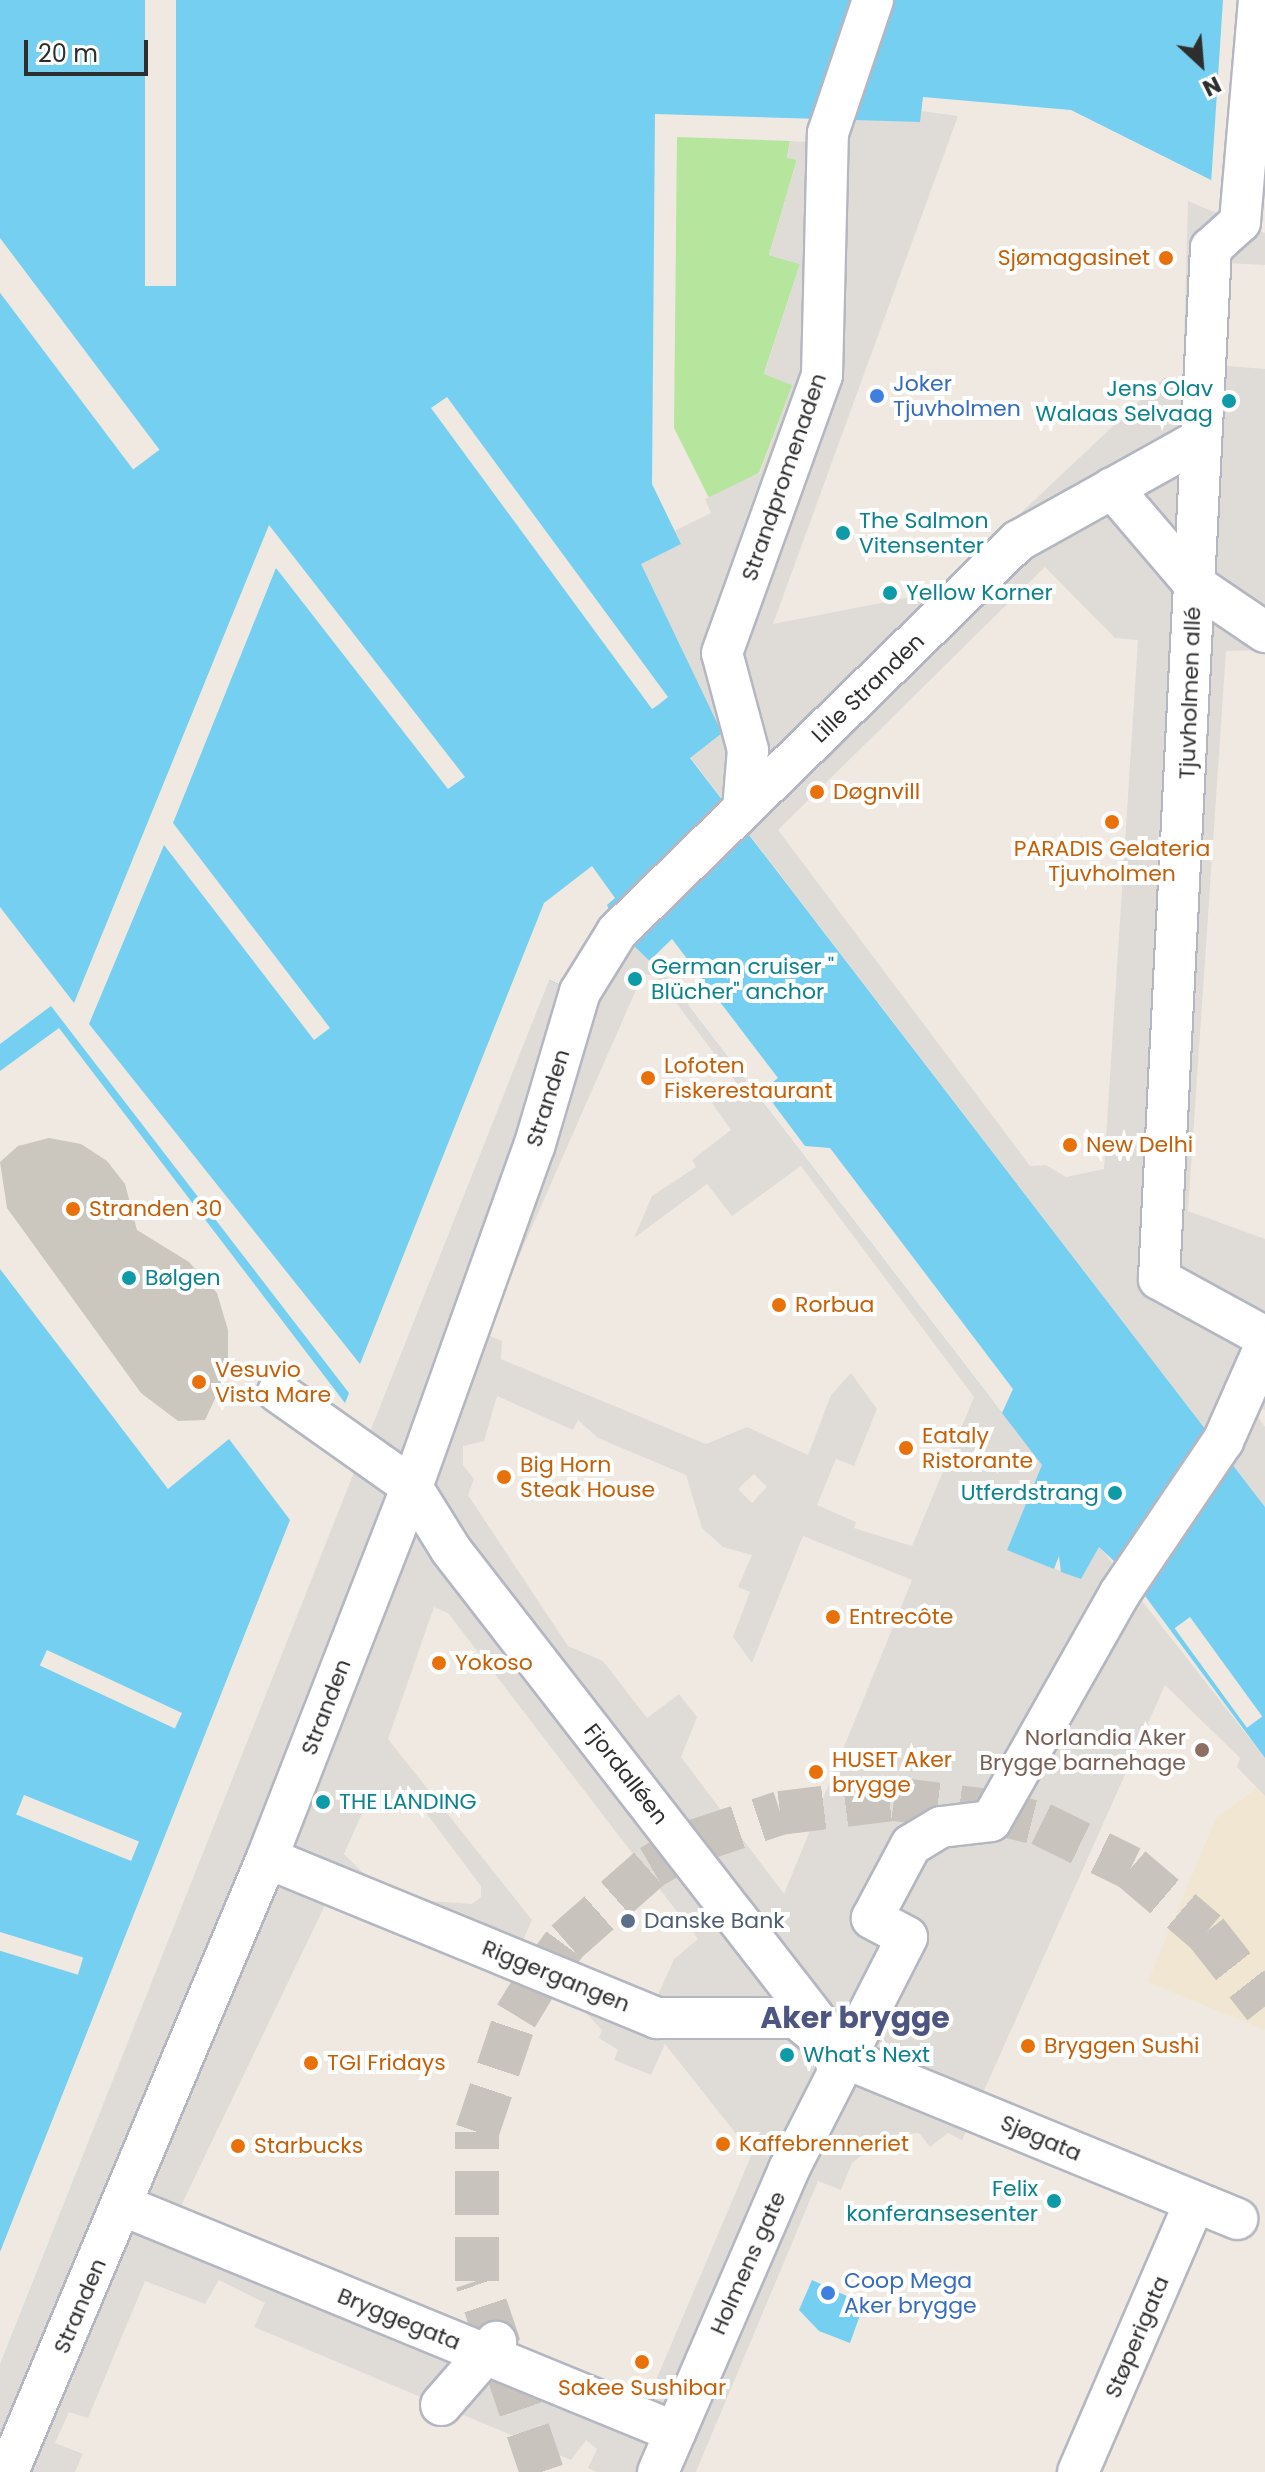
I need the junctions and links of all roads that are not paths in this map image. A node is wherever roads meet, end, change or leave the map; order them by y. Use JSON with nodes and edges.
{"nodes":[{"id":1,"x":873,"y":0,"type":"edge"},
{"id":2,"x":1259,"y":0,"type":"edge"},
{"id":3,"x":1196,"y":442,"type":"junction"},
{"id":4,"x":1112,"y":488,"type":"junction"},
{"id":5,"x":1194,"y":584,"type":"junction"},
{"id":6,"x":1265,"y":632,"type":"edge"},
{"id":7,"x":743,"y":809,"type":"junction"},
{"id":8,"x":617,"y":932,"type":"joint"},
{"id":9,"x":1265,"y":1337,"type":"edge"},
{"id":10,"x":1265,"y":1346,"type":"edge"},
{"id":11,"x":278,"y":1392,"type":"dead end"},
{"id":12,"x":412,"y":1487,"type":"junction"},
{"id":13,"x":267,"y":1858,"type":"junction"},
{"id":14,"x":845,"y":2058,"type":"junction"},
{"id":15,"x":1195,"y":2202,"type":"junction"},
{"id":16,"x":124,"y":2206,"type":"junction"},
{"id":17,"x":1237,"y":2219,"type":"dead end"},
{"id":18,"x":491,"y":2348,"type":"junction"},
{"id":19,"x":441,"y":2405,"type":"dead end"},
{"id":20,"x":675,"y":2432,"type":"junction"},
{"id":21,"x":8,"y":2472,"type":"edge"},
{"id":22,"x":658,"y":2472,"type":"edge"},
{"id":23,"x":1078,"y":2472,"type":"edge"}],
"edges":[{"from":1,"to":7,"type":"street","name":"Strandpromenaden"},
{"from":2,"to":3,"type":"street","name":"Tjuvholmen allé"},
{"from":3,"to":4,"type":"street","name":"Lille Stranden"},
{"from":3,"to":5,"type":"street","name":"Tjuvholmen allé"},
{"from":4,"to":5,"type":"street"},
{"from":4,"to":7,"type":"street","name":"Lille Stranden"},
{"from":5,"to":6,"type":"street"},
{"from":5,"to":9,"type":"street","name":"Tjuvholmen allé"},
{"from":7,"to":8,"type":"street","name":"Lille Stranden"},
{"from":8,"to":12,"type":"street","name":"Stranden"},
{"from":10,"to":14,"type":"street","name":"Holmens gate"},
{"from":11,"to":12,"type":"street"},
{"from":12,"to":13,"type":"street","name":"Stranden"},
{"from":12,"to":14,"type":"street","name":"Fjordalléen"},
{"from":13,"to":14,"type":"street","name":"Riggergangen"},
{"from":13,"to":16,"type":"street","name":"Stranden"},
{"from":14,"to":15,"type":"street","name":"Sjøgata"},
{"from":14,"to":20,"type":"street","name":"Holmens gate"},
{"from":15,"to":17,"type":"street","name":"Sjøgata"},
{"from":15,"to":23,"type":"street","name":"Støperigata"},
{"from":16,"to":18,"type":"street","name":"Bryggegata"},
{"from":16,"to":21,"type":"street","name":"Stranden"},
{"from":18,"to":19,"type":"street"},
{"from":18,"to":20,"type":"street","name":"Bryggegata"},
{"from":20,"to":22,"type":"street","name":"Holmens gate"}]}
